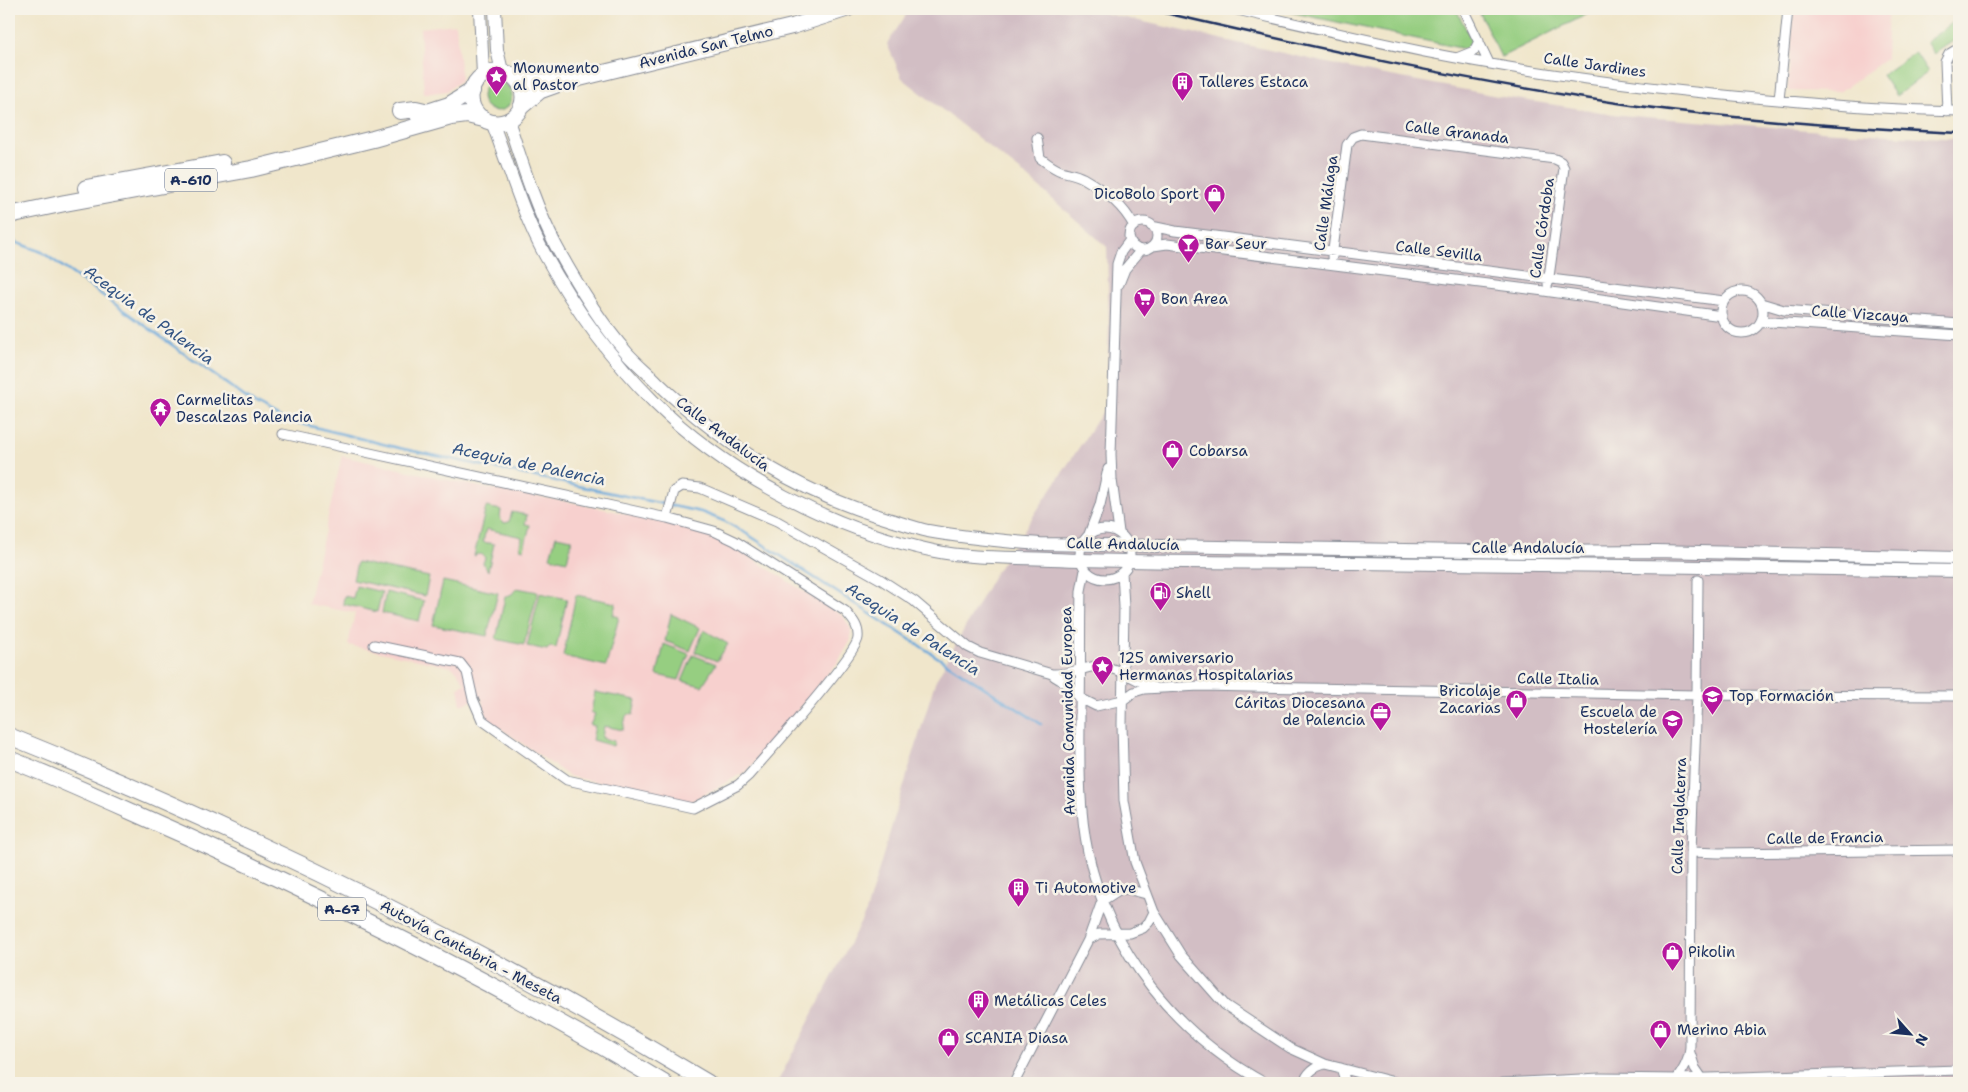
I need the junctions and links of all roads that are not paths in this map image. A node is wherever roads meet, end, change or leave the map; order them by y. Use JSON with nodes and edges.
{"nodes":[{"id":1,"x":480,"y":9,"type":"edge"},
{"id":2,"x":495,"y":9,"type":"edge"},
{"id":3,"x":846,"y":9,"type":"edge"},
{"id":4,"x":1233,"y":9,"type":"edge"},
{"id":5,"x":1463,"y":9,"type":"edge"},
{"id":6,"x":1788,"y":9,"type":"edge"},
{"id":7,"x":1479,"y":41,"type":"junction"},
{"id":8,"x":1959,"y":48,"type":"edge"},
{"id":9,"x":1458,"y":58,"type":"junction"},
{"id":10,"x":1489,"y":63,"type":"junction"},
{"id":11,"x":502,"y":71,"type":"junction"},
{"id":12,"x":483,"y":75,"type":"junction"},
{"id":13,"x":518,"y":81,"type":"junction"},
{"id":14,"x":565,"y":82,"type":"junction"},
{"id":15,"x":472,"y":91,"type":"junction"},
{"id":16,"x":1779,"y":100,"type":"junction"},
{"id":17,"x":520,"y":108,"type":"junction"},
{"id":18,"x":1947,"y":110,"type":"junction"},
{"id":19,"x":400,"y":111,"type":"dead end"},
{"id":20,"x":1959,"y":111,"type":"edge"},
{"id":21,"x":429,"y":112,"type":"junction"},
{"id":22,"x":488,"y":120,"type":"junction"},
{"id":23,"x":508,"y":120,"type":"junction"},
{"id":24,"x":1037,"y":138,"type":"dead end"},
{"id":25,"x":1347,"y":145,"type":"joint"},
{"id":26,"x":1564,"y":168,"type":"joint"},
{"id":27,"x":9,"y":204,"type":"edge"},
{"id":28,"x":9,"y":215,"type":"edge"},
{"id":29,"x":1134,"y":226,"type":"junction"},
{"id":30,"x":1151,"y":226,"type":"junction"},
{"id":31,"x":1130,"y":240,"type":"junction"},
{"id":32,"x":1153,"y":246,"type":"junction"},
{"id":33,"x":1141,"y":250,"type":"junction"},
{"id":34,"x":1333,"y":251,"type":"junction"},
{"id":35,"x":1331,"y":264,"type":"junction"},
{"id":36,"x":1549,"y":279,"type":"junction"},
{"id":37,"x":1116,"y":291,"type":"junction"},
{"id":38,"x":1547,"y":291,"type":"junction"},
{"id":39,"x":1724,"y":302,"type":"junction"},
{"id":40,"x":1761,"y":303,"type":"junction"},
{"id":41,"x":1722,"y":316,"type":"junction"},
{"id":42,"x":1903,"y":319,"type":"junction"},
{"id":43,"x":1760,"y":323,"type":"junction"},
{"id":44,"x":1959,"y":324,"type":"edge"},
{"id":45,"x":1899,"y":331,"type":"junction"},
{"id":46,"x":1959,"y":335,"type":"edge"},
{"id":47,"x":283,"y":434,"type":"dead end"},
{"id":48,"x":1111,"y":454,"type":"junction"},
{"id":49,"x":668,"y":515,"type":"junction"},
{"id":50,"x":1118,"y":532,"type":"junction"},
{"id":51,"x":1088,"y":534,"type":"junction"},
{"id":52,"x":1081,"y":545,"type":"junction"},
{"id":53,"x":1129,"y":545,"type":"junction"},
{"id":54,"x":1959,"y":558,"type":"edge"},
{"id":55,"x":1129,"y":561,"type":"junction"},
{"id":56,"x":1082,"y":565,"type":"junction"},
{"id":57,"x":1959,"y":571,"type":"edge"},
{"id":58,"x":1122,"y":572,"type":"junction"},
{"id":59,"x":1698,"y":580,"type":"dead end"},
{"id":60,"x":374,"y":645,"type":"dead end"},
{"id":61,"x":1081,"y":671,"type":"junction"},
{"id":62,"x":1124,"y":673,"type":"junction"},
{"id":63,"x":1052,"y":674,"type":"junction"},
{"id":64,"x":1155,"y":688,"type":"junction"},
{"id":65,"x":1697,"y":695,"type":"junction"},
{"id":66,"x":1959,"y":696,"type":"edge"},
{"id":67,"x":1080,"y":698,"type":"junction"},
{"id":68,"x":1123,"y":700,"type":"junction"},
{"id":69,"x":9,"y":735,"type":"edge"},
{"id":70,"x":9,"y":759,"type":"edge"},
{"id":71,"x":1959,"y":850,"type":"edge"},
{"id":72,"x":1691,"y":852,"type":"junction"},
{"id":73,"x":1146,"y":894,"type":"junction"},
{"id":74,"x":1102,"y":901,"type":"junction"},
{"id":75,"x":1154,"y":912,"type":"junction"},
{"id":76,"x":1116,"y":934,"type":"junction"},
{"id":77,"x":1088,"y":940,"type":"junction"},
{"id":78,"x":1690,"y":1053,"type":"junction"},
{"id":79,"x":1325,"y":1064,"type":"junction"},
{"id":80,"x":1341,"y":1068,"type":"junction"},
{"id":81,"x":1959,"y":1070,"type":"edge"},
{"id":82,"x":1704,"y":1080,"type":"edge"},
{"id":83,"x":1676,"y":1081,"type":"edge"},
{"id":84,"x":664,"y":1083,"type":"edge"},
{"id":85,"x":708,"y":1083,"type":"edge"},
{"id":86,"x":1014,"y":1083,"type":"edge"},
{"id":87,"x":1265,"y":1083,"type":"edge"},
{"id":88,"x":1304,"y":1083,"type":"edge"},
{"id":89,"x":1346,"y":1083,"type":"edge"},
{"id":90,"x":1398,"y":1083,"type":"edge"},
{"id":91,"x":1503,"y":1083,"type":"edge"}],
"edges":[{"from":1,"to":12,"type":"main road"},
{"from":2,"to":11,"type":"main road"},
{"from":3,"to":14,"type":"main road","name":"Avenida San Telmo"},
{"from":4,"to":9,"type":"street","name":"Calle Jardines"},
{"from":5,"to":7,"type":"street"},
{"from":6,"to":16,"type":"street"},
{"from":7,"to":9,"type":"street"},
{"from":7,"to":10,"type":"street"},
{"from":8,"to":18,"type":"street"},
{"from":9,"to":10,"type":"street","name":"Calle Jardines"},
{"from":10,"to":16,"type":"street","name":"Calle Jardines"},
{"from":11,"to":12,"type":"main road"},
{"from":11,"to":13,"type":"main road"},
{"from":12,"to":15,"type":"main road"},
{"from":13,"to":14,"type":"main road","name":"Avenida San Telmo"},
{"from":13,"to":17,"type":"main road"},
{"from":14,"to":17,"type":"main road","name":"Avenida San Telmo"},
{"from":15,"to":21,"type":"highway","number":"A-610"},
{"from":15,"to":22,"type":"main road"},
{"from":16,"to":18,"type":"street","name":"Calle Jardines"},
{"from":17,"to":23,"type":"main road"},
{"from":18,"to":20,"type":"street","name":"Calle Jardines"},
{"from":19,"to":21,"type":"highway"},
{"from":21,"to":27,"type":"highway","number":"A-610"},
{"from":22,"to":23,"type":"main road"},
{"from":22,"to":28,"type":"highway","number":"A-610"},
{"from":22,"to":56,"type":"main road","name":"Calle Andalucía"},
{"from":23,"to":52,"type":"main road","name":"Calle Andalucía"},
{"from":24,"to":29,"type":"street"},
{"from":25,"to":26,"type":"street","name":"Calle Granada"},
{"from":25,"to":34,"type":"street","name":"Calle Málaga"},
{"from":26,"to":36,"type":"street","name":"Calle Córdoba"},
{"from":29,"to":30,"type":"street"},
{"from":29,"to":31,"type":"street"},
{"from":30,"to":32,"type":"street"},
{"from":30,"to":34,"type":"street","name":"Calle Sevilla"},
{"from":31,"to":33,"type":"street"},
{"from":31,"to":37,"type":"street"},
{"from":32,"to":33,"type":"street"},
{"from":32,"to":35,"type":"street","name":"Calle Sevilla"},
{"from":33,"to":37,"type":"street"},
{"from":34,"to":35,"type":"street","name":"Calle Málaga"},
{"from":34,"to":36,"type":"street","name":"Calle Sevilla"},
{"from":35,"to":38,"type":"street","name":"Calle Sevilla"},
{"from":36,"to":38,"type":"street","name":"Calle Córdoba"},
{"from":36,"to":39,"type":"street","name":"Calle Sevilla"},
{"from":37,"to":48,"type":"street"},
{"from":38,"to":41,"type":"street","name":"Calle Sevilla"},
{"from":39,"to":40,"type":"street"},
{"from":39,"to":41,"type":"street"},
{"from":40,"to":42,"type":"street","name":"Calle Vizcaya"},
{"from":40,"to":43,"type":"street"},
{"from":41,"to":43,"type":"street"},
{"from":42,"to":44,"type":"street","name":"Calle Vizcaya"},
{"from":42,"to":45,"type":"street"},
{"from":43,"to":45,"type":"street","name":"Calle Vizcaya"},
{"from":45,"to":46,"type":"street","name":"Calle Vizcaya"},
{"from":47,"to":49,"type":"street"},
{"from":48,"to":50,"type":"street"},
{"from":48,"to":51,"type":"street"},
{"from":49,"to":60,"type":"street"},
{"from":49,"to":63,"type":"street"},
{"from":50,"to":51,"type":"street"},
{"from":50,"to":53,"type":"street"},
{"from":51,"to":52,"type":"street"},
{"from":52,"to":53,"type":"main road","name":"Calle Andalucía"},
{"from":52,"to":56,"type":"street","name":"Avenida Comunidad Europea"},
{"from":53,"to":54,"type":"main road","name":"Calle Andalucía"},
{"from":53,"to":55,"type":"street"},
{"from":55,"to":56,"type":"main road","name":"Calle Andalucía"},
{"from":55,"to":57,"type":"main road","name":"Calle Andalucía"},
{"from":55,"to":58,"type":"street"},
{"from":56,"to":58,"type":"street"},
{"from":56,"to":61,"type":"street","name":"Avenida Comunidad Europea"},
{"from":58,"to":62,"type":"street"},
{"from":59,"to":65,"type":"street","name":"Calle Inglaterra"},
{"from":61,"to":62,"type":"street"},
{"from":61,"to":63,"type":"street"},
{"from":61,"to":67,"type":"street","name":"Avenida Comunidad Europea"},
{"from":62,"to":64,"type":"street","name":"Calle Italia"},
{"from":62,"to":68,"type":"street"},
{"from":63,"to":67,"type":"street"},
{"from":64,"to":65,"type":"street","name":"Calle Italia"},
{"from":64,"to":68,"type":"street","name":"Calle Italia"},
{"from":65,"to":66,"type":"street","name":"Calle Italia"},
{"from":65,"to":72,"type":"street","name":"Calle Inglaterra"},
{"from":67,"to":68,"type":"street"},
{"from":67,"to":74,"type":"street","name":"Avenida Comunidad Europea"},
{"from":68,"to":73,"type":"street"},
{"from":69,"to":85,"type":"highway","name":"Autovía Cantabria - Meseta","number":"A-67"},
{"from":70,"to":84,"type":"highway","name":"Autovía Cantabria - Meseta","number":"A-67"},
{"from":71,"to":72,"type":"street","name":"Calle de Francia"},
{"from":72,"to":78,"type":"street","name":"Calle Inglaterra"},
{"from":73,"to":74,"type":"street"},
{"from":73,"to":75,"type":"street"},
{"from":74,"to":76,"type":"street","name":"Avenida Comunidad Europea"},
{"from":74,"to":77,"type":"street"},
{"from":75,"to":76,"type":"street"},
{"from":75,"to":79,"type":"street"},
{"from":76,"to":77,"type":"street"},
{"from":76,"to":87,"type":"street","name":"Avenida Comunidad Europea"},
{"from":77,"to":86,"type":"street"},
{"from":78,"to":82,"type":"street"},
{"from":78,"to":83,"type":"street"},
{"from":79,"to":80,"type":"street"},
{"from":79,"to":88,"type":"street"},
{"from":80,"to":89,"type":"street"},
{"from":80,"to":90,"type":"street"},
{"from":81,"to":82,"type":"street"},
{"from":82,"to":83,"type":"street"},
{"from":83,"to":91,"type":"street"}]}
